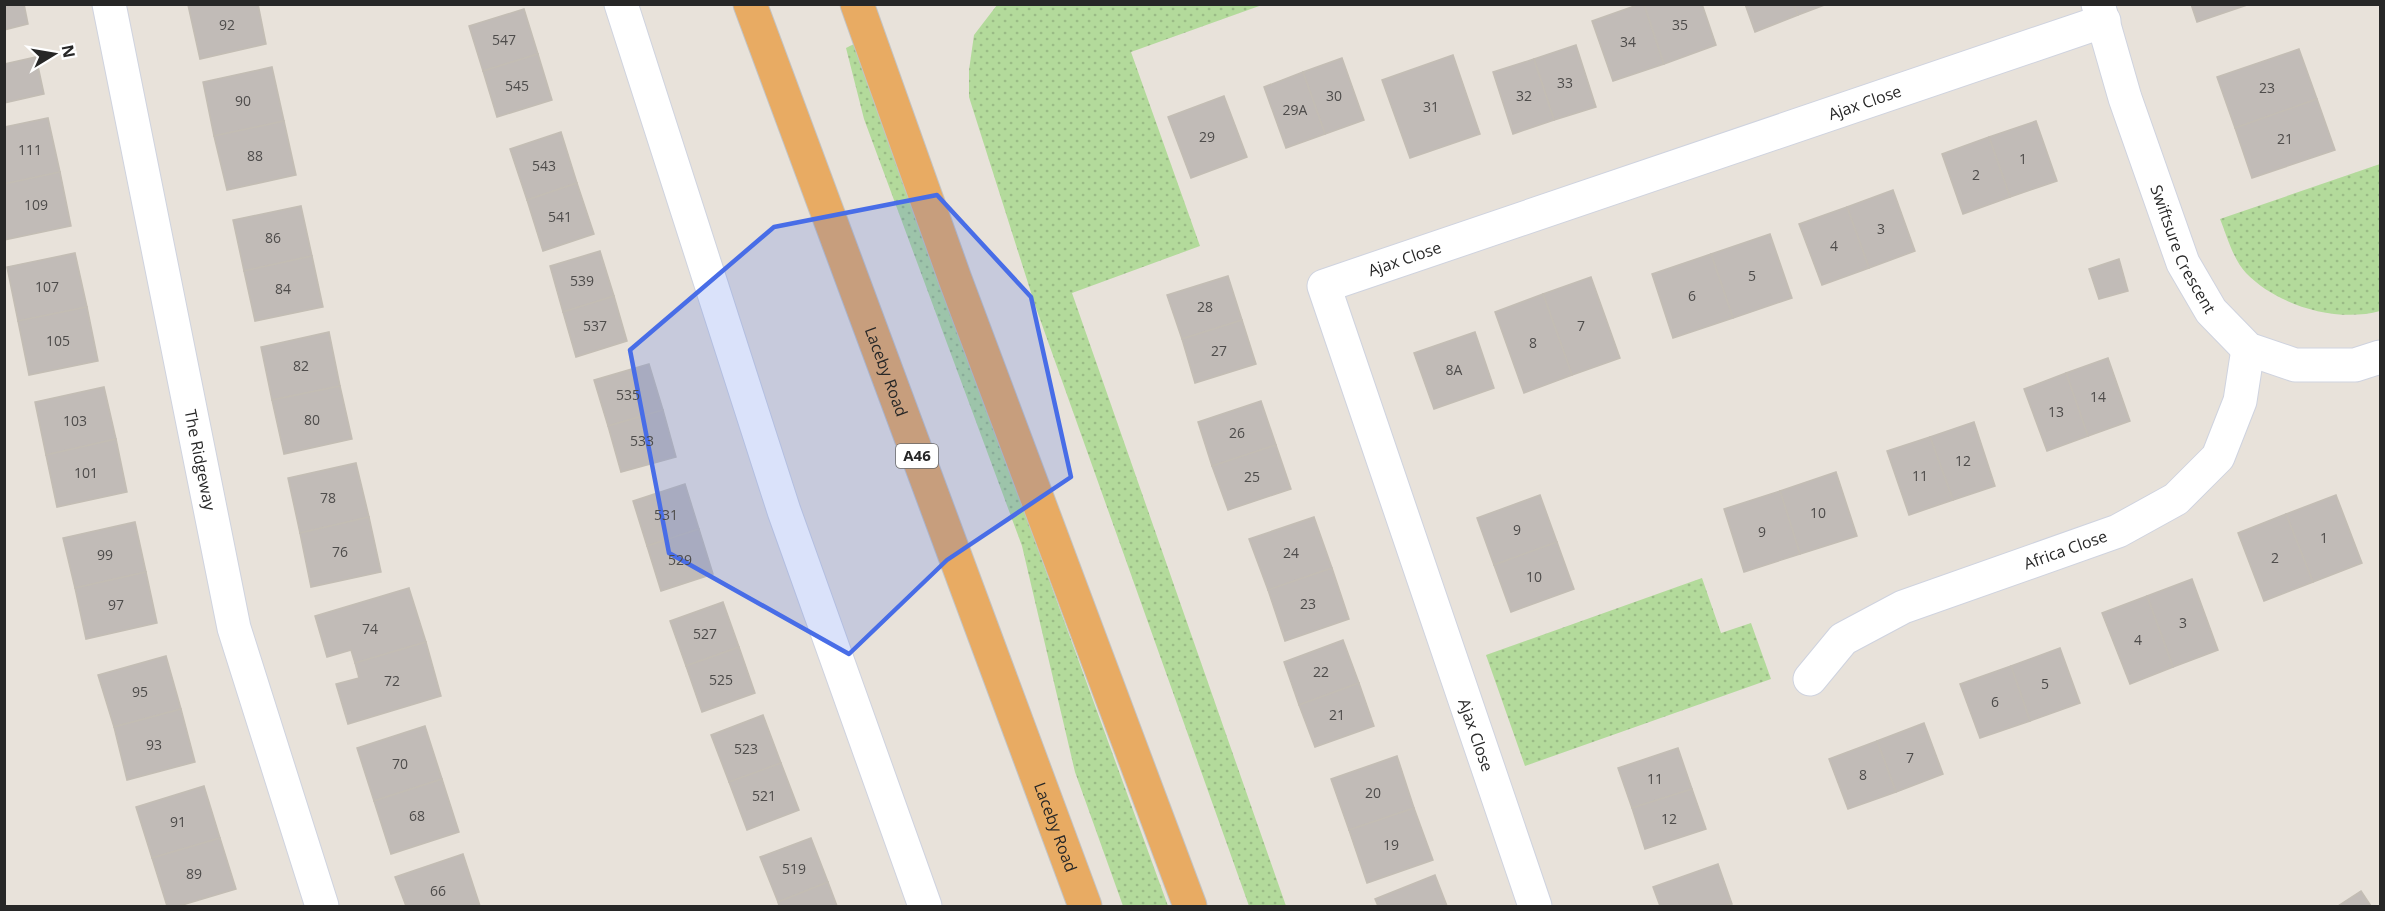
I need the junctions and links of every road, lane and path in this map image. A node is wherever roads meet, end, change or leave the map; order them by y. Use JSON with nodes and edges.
{"nodes":[{"id":1,"x":109,"y":4,"type":"edge"},
{"id":2,"x":621,"y":4,"type":"edge"},
{"id":3,"x":750,"y":4,"type":"edge"},
{"id":4,"x":857,"y":4,"type":"edge"},
{"id":5,"x":2101,"y":13,"type":"edge"},
{"id":6,"x":2248,"y":349,"type":"junction"},
{"id":7,"x":2380,"y":357,"type":"edge"},
{"id":8,"x":1810,"y":679,"type":"dead end"},
{"id":9,"x":322,"y":906,"type":"edge"},
{"id":10,"x":925,"y":906,"type":"edge"},
{"id":11,"x":1085,"y":906,"type":"edge"},
{"id":12,"x":1190,"y":906,"type":"edge"},
{"id":13,"x":1535,"y":906,"type":"edge"}],
"edges":[{"from":1,"to":9,"type":"street","name":"The Ridgeway"},
{"from":2,"to":10,"type":"street"},
{"from":3,"to":11,"type":"highway","name":"Laceby Road","number":"A46"},
{"from":4,"to":12,"type":"highway"},
{"from":5,"to":6,"type":"street","name":"Swiftsure Crescent"},
{"from":5,"to":13,"type":"street","name":"Ajax Close"},
{"from":6,"to":7,"type":"street","name":"Swiftsure Crescent"},
{"from":6,"to":8,"type":"street","name":"Africa Close"}]}
